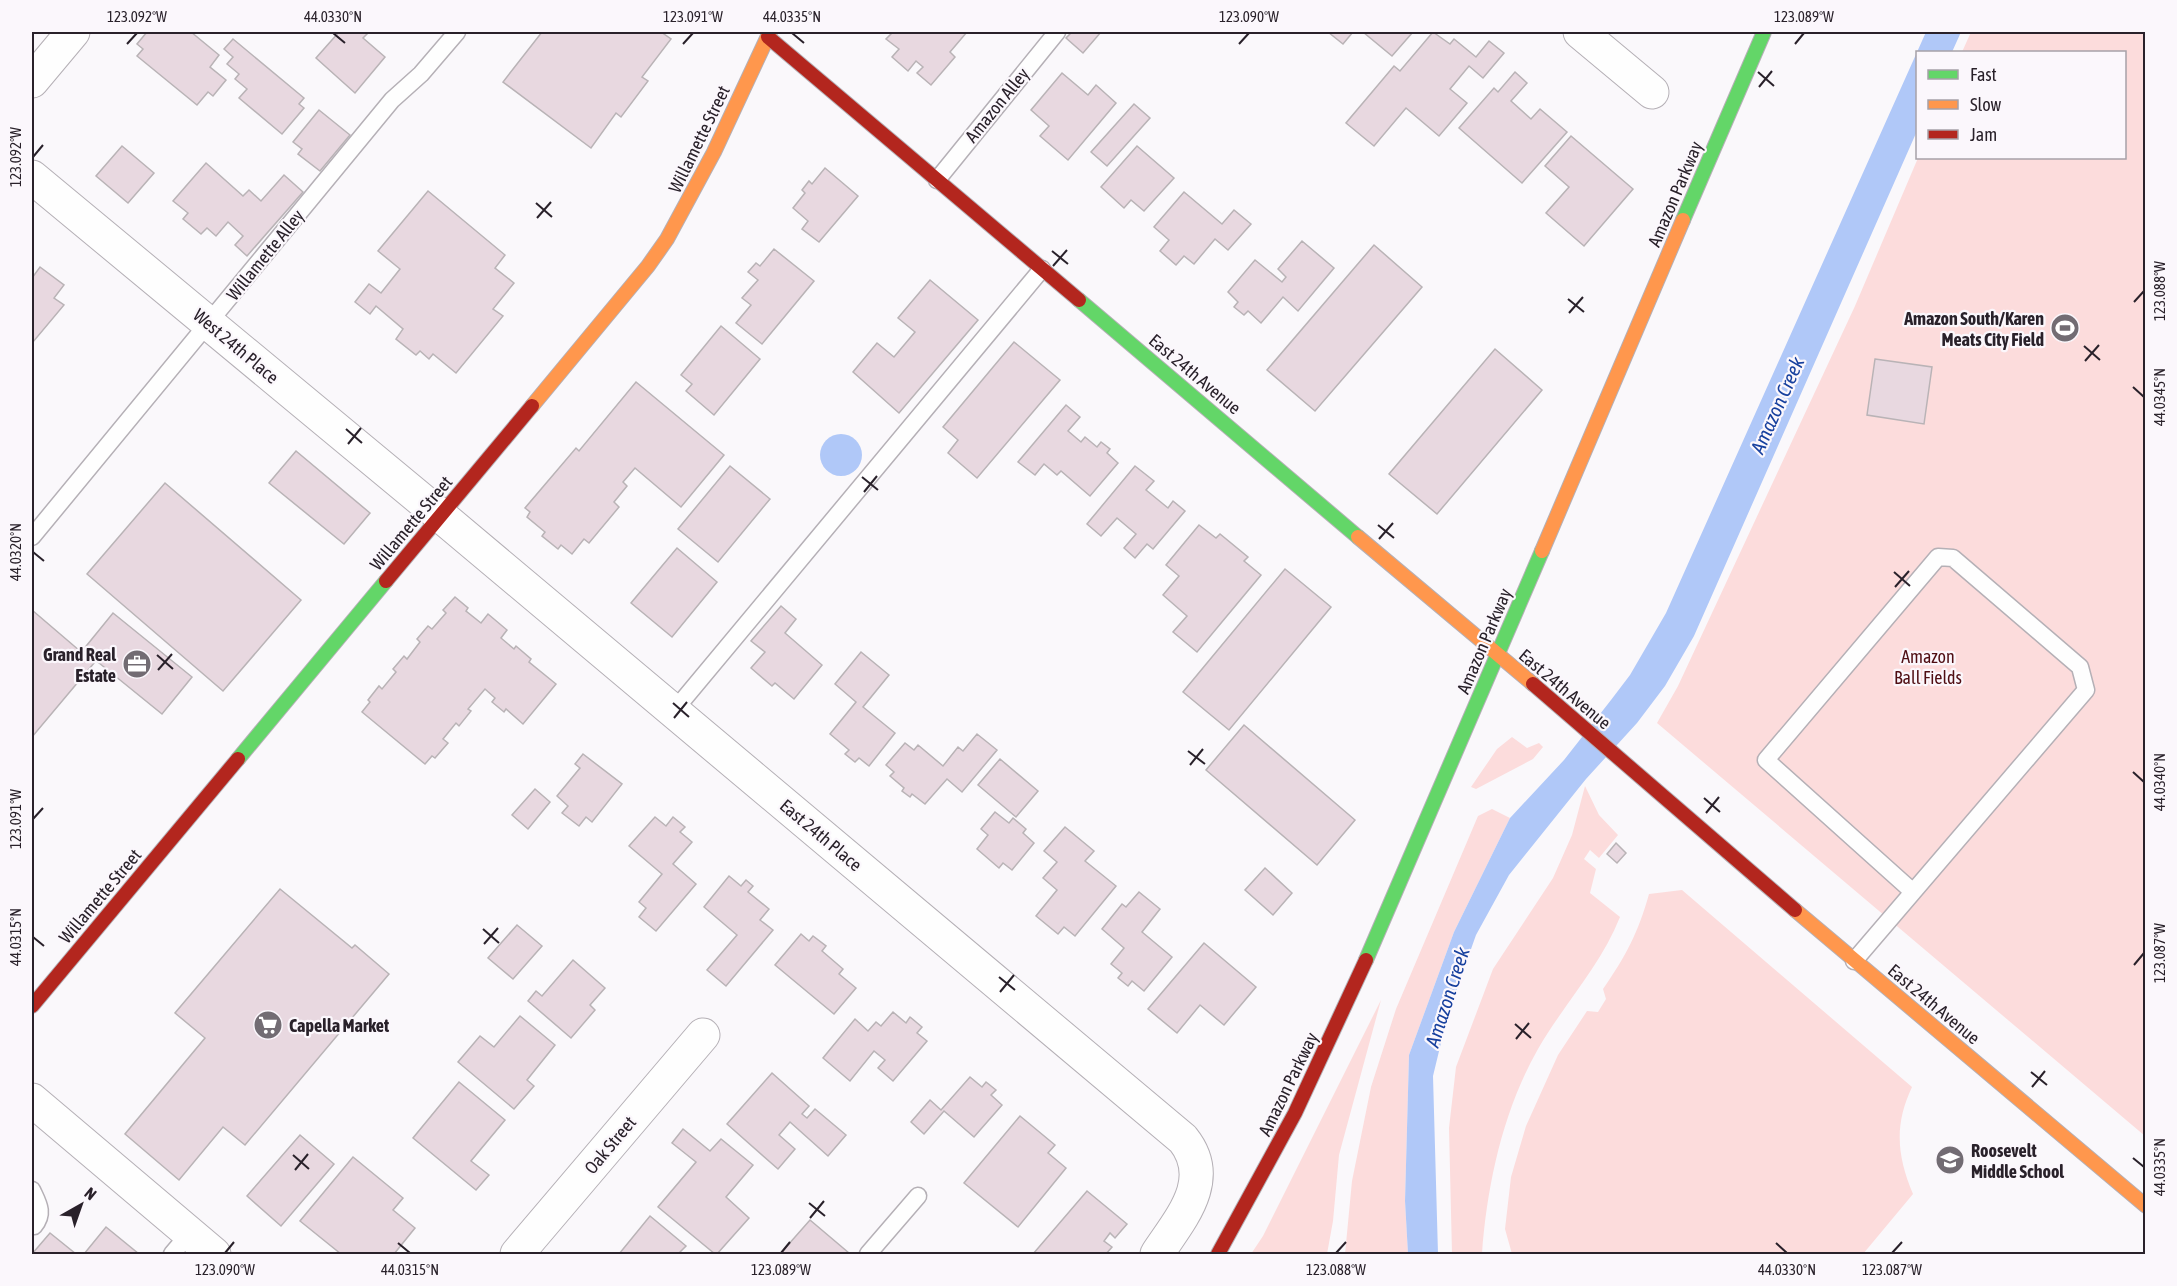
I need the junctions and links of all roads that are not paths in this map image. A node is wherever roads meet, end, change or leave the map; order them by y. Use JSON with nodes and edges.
{"nodes":[{"id":1,"x":73,"y":32,"type":"edge"},
{"id":2,"x":458,"y":32,"type":"edge"},
{"id":3,"x":1057,"y":32,"type":"edge"},
{"id":4,"x":1580,"y":32,"type":"edge"},
{"id":5,"x":1764,"y":32,"type":"edge"},
{"id":6,"x":767,"y":33,"type":"edge"},
{"id":7,"x":32,"y":81,"type":"edge"},
{"id":8,"x":1652,"y":92,"type":"dead end"},
{"id":9,"x":32,"y":177,"type":"edge"},
{"id":10,"x":937,"y":180,"type":"junction"},
{"id":11,"x":1042,"y":269,"type":"junction"},
{"id":12,"x":209,"y":323,"type":"junction"},
{"id":13,"x":441,"y":516,"type":"junction"},
{"id":14,"x":32,"y":537,"type":"edge"},
{"id":15,"x":1497,"y":655,"type":"junction"},
{"id":16,"x":673,"y":712,"type":"junction"},
{"id":17,"x":1912,"y":891,"type":"junction"},
{"id":18,"x":1854,"y":961,"type":"junction"},
{"id":19,"x":32,"y":1006,"type":"edge"},
{"id":20,"x":702,"y":1035,"type":"dead end"},
{"id":21,"x":32,"y":1100,"type":"edge"},
{"id":22,"x":32,"y":1190,"type":"edge"},
{"id":23,"x":918,"y":1196,"type":"dead end"},
{"id":24,"x":2145,"y":1206,"type":"edge"},
{"id":25,"x":34,"y":1226,"type":"dead end"},
{"id":26,"x":181,"y":1244,"type":"edge"},
{"id":27,"x":214,"y":1254,"type":"edge"},
{"id":28,"x":517,"y":1254,"type":"edge"},
{"id":29,"x":868,"y":1254,"type":"edge"},
{"id":30,"x":1157,"y":1254,"type":"edge"},
{"id":31,"x":1218,"y":1254,"type":"edge"}],
"edges":[{"from":1,"to":7,"type":"street"},
{"from":2,"to":12,"type":"lane","name":"Willamette Alley"},
{"from":3,"to":10,"type":"lane","name":"Amazon Alley"},
{"from":4,"to":8,"type":"street"},
{"from":5,"to":15,"type":"main road","name":"Amazon Parkway"},
{"from":6,"to":10,"type":"main road","name":"East 24th Avenue"},
{"from":6,"to":13,"type":"main road","name":"Willamette Street"},
{"from":9,"to":12,"type":"street","name":"West 24th Place"},
{"from":10,"to":11,"type":"main road","name":"East 24th Avenue"},
{"from":11,"to":15,"type":"main road","name":"East 24th Avenue"},
{"from":11,"to":16,"type":"lane"},
{"from":12,"to":13,"type":"street","name":"West 24th Place"},
{"from":12,"to":14,"type":"lane","name":"Willamette Alley"},
{"from":13,"to":16,"type":"street","name":"East 24th Place"},
{"from":13,"to":19,"type":"main road","name":"Willamette Street"},
{"from":15,"to":18,"type":"main road","name":"East 24th Avenue"},
{"from":15,"to":31,"type":"main road","name":"Amazon Parkway"},
{"from":16,"to":30,"type":"street","name":"East 24th Place"},
{"from":17,"to":17,"type":"lane"},
{"from":17,"to":18,"type":"lane"},
{"from":18,"to":24,"type":"main road","name":"East 24th Avenue"},
{"from":20,"to":28,"type":"street","name":"Oak Street"},
{"from":21,"to":26,"type":"street"},
{"from":22,"to":25,"type":"lane"},
{"from":23,"to":29,"type":"lane"},
{"from":26,"to":27,"type":"street"}]}
